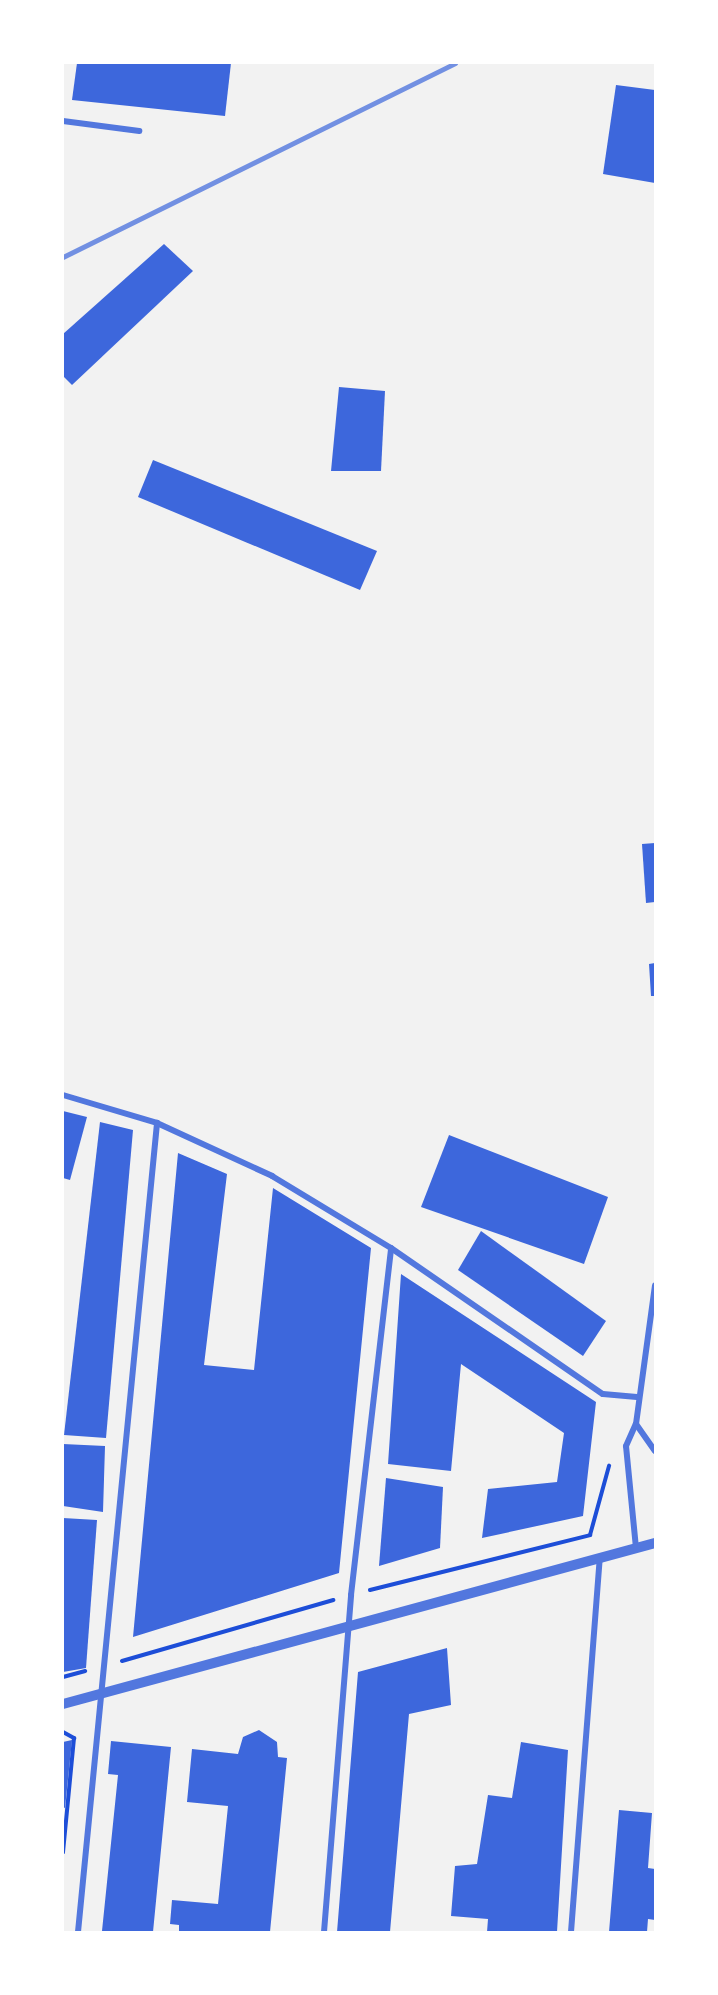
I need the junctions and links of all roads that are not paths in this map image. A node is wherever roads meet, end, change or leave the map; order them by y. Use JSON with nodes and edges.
{"nodes":[{"id":1,"x":63,"y":121,"type":"edge"},
{"id":2,"x":139,"y":131,"type":"dead end"},
{"id":3,"x":63,"y":1095,"type":"edge"},
{"id":4,"x":157,"y":1123,"type":"junction"},
{"id":5,"x":391,"y":1248,"type":"junction"},
{"id":6,"x":655,"y":1285,"type":"edge"},
{"id":7,"x":637,"y":1397,"type":"junction"},
{"id":8,"x":636,"y":1424,"type":"junction"},
{"id":9,"x":655,"y":1451,"type":"edge"},
{"id":10,"x":655,"y":1543,"type":"edge"},
{"id":11,"x":636,"y":1548,"type":"junction"},
{"id":12,"x":600,"y":1557,"type":"junction"},
{"id":13,"x":348,"y":1626,"type":"junction"},
{"id":14,"x":103,"y":1692,"type":"junction"},
{"id":15,"x":63,"y":1704,"type":"edge"},
{"id":16,"x":78,"y":1932,"type":"edge"},
{"id":17,"x":324,"y":1932,"type":"edge"},
{"id":18,"x":571,"y":1932,"type":"edge"}],
"edges":[{"from":1,"to":2,"type":"street"},
{"from":3,"to":4,"type":"street"},
{"from":4,"to":5,"type":"street"},
{"from":4,"to":14,"type":"street"},
{"from":5,"to":7,"type":"street"},
{"from":5,"to":13,"type":"street"},
{"from":6,"to":7,"type":"street"},
{"from":7,"to":8,"type":"street"},
{"from":8,"to":9,"type":"street"},
{"from":8,"to":11,"type":"street"},
{"from":10,"to":11,"type":"street"},
{"from":11,"to":12,"type":"street"},
{"from":12,"to":13,"type":"street"},
{"from":12,"to":18,"type":"street"},
{"from":13,"to":14,"type":"street"},
{"from":13,"to":17,"type":"street"},
{"from":14,"to":15,"type":"street"},
{"from":14,"to":16,"type":"street"}]}
